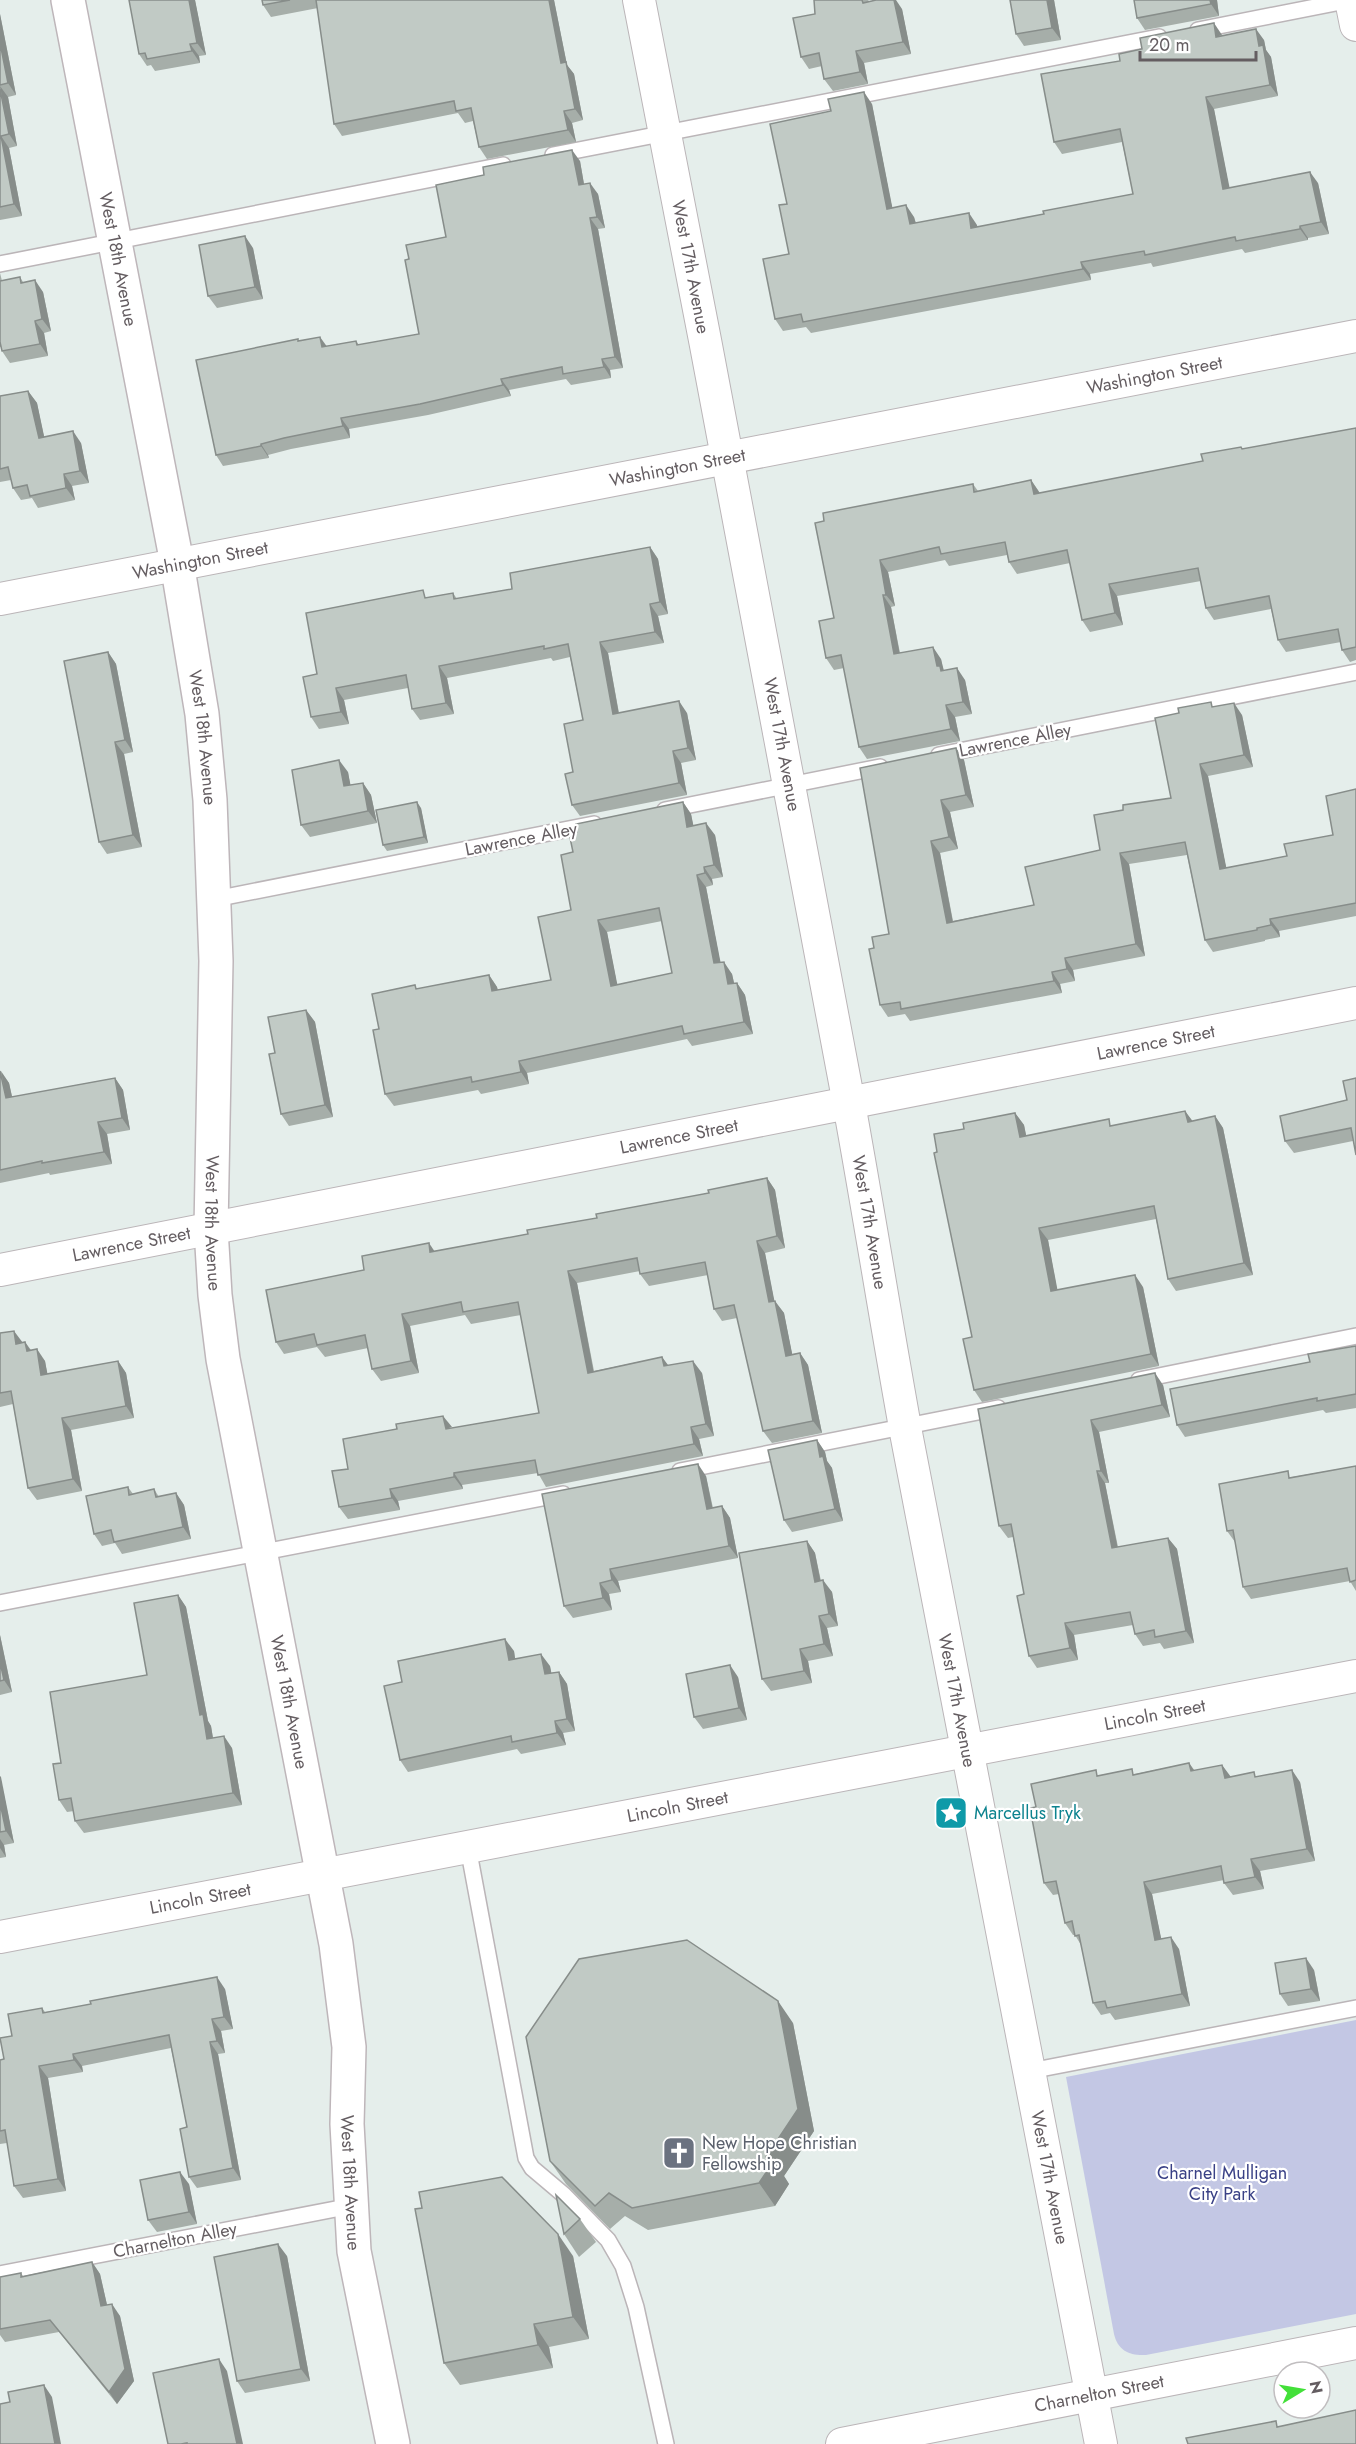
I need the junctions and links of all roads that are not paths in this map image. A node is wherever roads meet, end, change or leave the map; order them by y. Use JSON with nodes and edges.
{"nodes":[{"id":1,"x":68,"y":0,"type":"edge"},
{"id":2,"x":639,"y":0,"type":"edge"},
{"id":3,"x":1351,"y":0,"type":"edge"},
{"id":4,"x":1356,"y":25,"type":"edge"},
{"id":5,"x":665,"y":133,"type":"junction"},
{"id":6,"x":536,"y":158,"type":"edge"},
{"id":7,"x":513,"y":163,"type":"edge"},
{"id":8,"x":114,"y":241,"type":"junction"},
{"id":9,"x":0,"y":264,"type":"edge"},
{"id":10,"x":1356,"y":336,"type":"edge"},
{"id":11,"x":728,"y":458,"type":"junction"},
{"id":12,"x":177,"y":563,"type":"junction"},
{"id":13,"x":0,"y":599,"type":"edge"},
{"id":14,"x":1356,"y":672,"type":"edge"},
{"id":15,"x":928,"y":758,"type":"edge"},
{"id":16,"x":894,"y":764,"type":"edge"},
{"id":17,"x":790,"y":785,"type":"junction"},
{"id":18,"x":649,"y":813,"type":"edge"},
{"id":19,"x":614,"y":820,"type":"edge"},
{"id":20,"x":215,"y":899,"type":"junction"},
{"id":21,"x":1356,"y":1003,"type":"edge"},
{"id":22,"x":849,"y":1102,"type":"junction"},
{"id":23,"x":211,"y":1229,"type":"junction"},
{"id":24,"x":0,"y":1269,"type":"edge"},
{"id":25,"x":1356,"y":1336,"type":"edge"},
{"id":26,"x":1125,"y":1383,"type":"edge"},
{"id":27,"x":1009,"y":1406,"type":"edge"},
{"id":28,"x":905,"y":1427,"type":"junction"},
{"id":29,"x":660,"y":1475,"type":"edge"},
{"id":30,"x":578,"y":1491,"type":"edge"},
{"id":31,"x":262,"y":1553,"type":"junction"},
{"id":32,"x":0,"y":1603,"type":"edge"},
{"id":33,"x":1356,"y":1676,"type":"edge"},
{"id":34,"x":966,"y":1751,"type":"junction"},
{"id":35,"x":468,"y":1847,"type":"junction"},
{"id":36,"x":323,"y":1875,"type":"junction"},
{"id":37,"x":0,"y":1937,"type":"edge"},
{"id":38,"x":1356,"y":2008,"type":"edge"},
{"id":39,"x":1030,"y":2071,"type":"junction"},
{"id":40,"x":351,"y":2206,"type":"junction"},
{"id":41,"x":0,"y":2274,"type":"edge"},
{"id":42,"x":1356,"y":2343,"type":"edge"},
{"id":43,"x":1092,"y":2395,"type":"junction"},
{"id":44,"x":393,"y":2444,"type":"edge"},
{"id":45,"x":666,"y":2444,"type":"edge"},
{"id":46,"x":842,"y":2444,"type":"edge"},
{"id":47,"x":1101,"y":2444,"type":"edge"}],
"edges":[{"from":1,"to":8,"type":"main road","name":"West 18th Avenue"},
{"from":2,"to":5,"type":"street","name":"West 17th Avenue"},
{"from":3,"to":4,"type":"street"},
{"from":3,"to":5,"type":"lane"},
{"from":5,"to":6,"type":"lane"},
{"from":5,"to":11,"type":"street","name":"West 17th Avenue"},
{"from":7,"to":8,"type":"lane"},
{"from":8,"to":9,"type":"lane"},
{"from":8,"to":12,"type":"main road","name":"West 18th Avenue"},
{"from":10,"to":11,"type":"street","name":"Washington Street"},
{"from":11,"to":12,"type":"street","name":"Washington Street"},
{"from":11,"to":17,"type":"street","name":"West 17th Avenue"},
{"from":12,"to":13,"type":"street","name":"Washington Street"},
{"from":12,"to":20,"type":"main road","name":"West 18th Avenue"},
{"from":14,"to":15,"type":"lane","name":"Lawrence Alley"},
{"from":16,"to":17,"type":"lane"},
{"from":17,"to":18,"type":"lane"},
{"from":17,"to":22,"type":"street","name":"West 17th Avenue"},
{"from":19,"to":20,"type":"lane","name":"Lawrence Alley"},
{"from":20,"to":23,"type":"main road","name":"West 18th Avenue"},
{"from":21,"to":22,"type":"street","name":"Lawrence Street"},
{"from":22,"to":23,"type":"street","name":"Lawrence Street"},
{"from":22,"to":28,"type":"street","name":"West 17th Avenue"},
{"from":23,"to":24,"type":"street","name":"Lawrence Street"},
{"from":23,"to":31,"type":"main road","name":"West 18th Avenue"},
{"from":25,"to":26,"type":"lane"},
{"from":27,"to":28,"type":"lane"},
{"from":28,"to":29,"type":"lane"},
{"from":28,"to":34,"type":"street","name":"West 17th Avenue"},
{"from":30,"to":31,"type":"lane"},
{"from":31,"to":32,"type":"lane"},
{"from":31,"to":36,"type":"main road","name":"West 18th Avenue"},
{"from":33,"to":34,"type":"street","name":"Lincoln Street"},
{"from":34,"to":35,"type":"street","name":"Lincoln Street"},
{"from":34,"to":39,"type":"street","name":"West 17th Avenue"},
{"from":35,"to":36,"type":"street","name":"Lincoln Street"},
{"from":35,"to":45,"type":"lane"},
{"from":36,"to":37,"type":"street","name":"Lincoln Street"},
{"from":36,"to":40,"type":"main road","name":"West 18th Avenue"},
{"from":38,"to":39,"type":"lane"},
{"from":39,"to":43,"type":"street","name":"West 17th Avenue"},
{"from":40,"to":41,"type":"lane","name":"Charnelton Alley"},
{"from":40,"to":44,"type":"main road","name":"West 18th Avenue"},
{"from":42,"to":43,"type":"street","name":"Charnelton Street"},
{"from":43,"to":46,"type":"street","name":"Charnelton Street"},
{"from":43,"to":47,"type":"street","name":"West 17th Avenue"}]}
